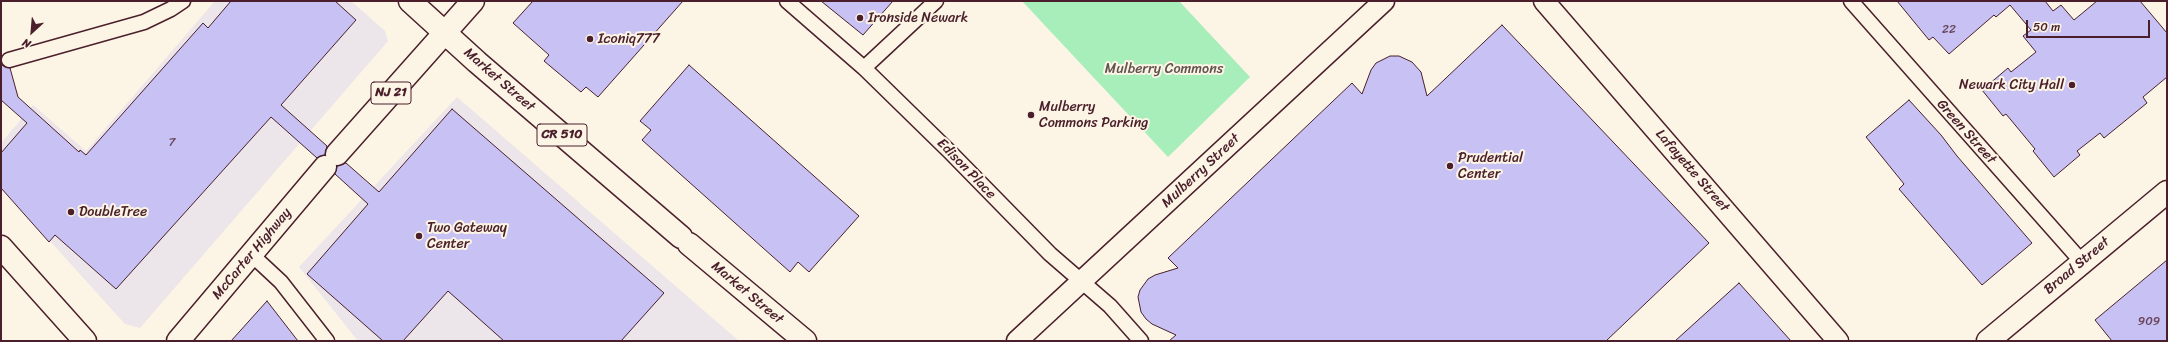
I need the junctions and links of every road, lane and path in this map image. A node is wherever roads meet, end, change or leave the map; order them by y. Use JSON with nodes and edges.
{"nodes":[{"id":1,"x":183,"y":1,"type":"edge"},
{"id":2,"x":410,"y":1,"type":"edge"},
{"id":3,"x":473,"y":1,"type":"edge"},
{"id":4,"x":786,"y":1,"type":"edge"},
{"id":5,"x":936,"y":1,"type":"edge"},
{"id":6,"x":1384,"y":1,"type":"edge"},
{"id":7,"x":1544,"y":1,"type":"edge"},
{"id":8,"x":1851,"y":1,"type":"edge"},
{"id":9,"x":446,"y":32,"type":"junction"},
{"id":10,"x":8,"y":60,"type":"dead end"},
{"id":11,"x":864,"y":68,"type":"junction"},
{"id":12,"x":2167,"y":192,"type":"edge"},
{"id":13,"x":1,"y":247,"type":"edge"},
{"id":14,"x":252,"y":255,"type":"junction"},
{"id":15,"x":2082,"y":262,"type":"junction"},
{"id":16,"x":1081,"y":281,"type":"junction"},
{"id":17,"x":85,"y":341,"type":"edge"},
{"id":18,"x":178,"y":341,"type":"edge"},
{"id":19,"x":327,"y":341,"type":"edge"},
{"id":20,"x":805,"y":341,"type":"edge"},
{"id":21,"x":1017,"y":341,"type":"edge"},
{"id":22,"x":1141,"y":341,"type":"edge"},
{"id":23,"x":1838,"y":341,"type":"edge"},
{"id":24,"x":1988,"y":341,"type":"edge"}],
"edges":[{"from":1,"to":10,"type":"street"},
{"from":2,"to":9,"type":"main road","name":"Market Street"},
{"from":3,"to":9,"type":"main road","name":"McCarter Highway","number":"NJ 21"},
{"from":4,"to":11,"type":"street","name":"Edison Place"},
{"from":5,"to":11,"type":"street"},
{"from":6,"to":16,"type":"street","name":"Mulberry Street"},
{"from":7,"to":23,"type":"street","name":"Lafayette Street"},
{"from":8,"to":15,"type":"street","name":"Green Street"},
{"from":9,"to":14,"type":"main road","name":"McCarter Highway","number":"NJ 21"},
{"from":9,"to":20,"type":"main road","name":"Market Street","number":"CR 510"},
{"from":11,"to":16,"type":"street","name":"Edison Place"},
{"from":12,"to":15,"type":"main road","name":"Broad Street"},
{"from":13,"to":17,"type":"main road"},
{"from":14,"to":18,"type":"main road","name":"McCarter Highway","number":"NJ 21"},
{"from":14,"to":19,"type":"street"},
{"from":15,"to":24,"type":"main road","name":"Broad Street"},
{"from":16,"to":21,"type":"street","name":"Mulberry Street"},
{"from":16,"to":22,"type":"street","name":"Edison Place"}]}
